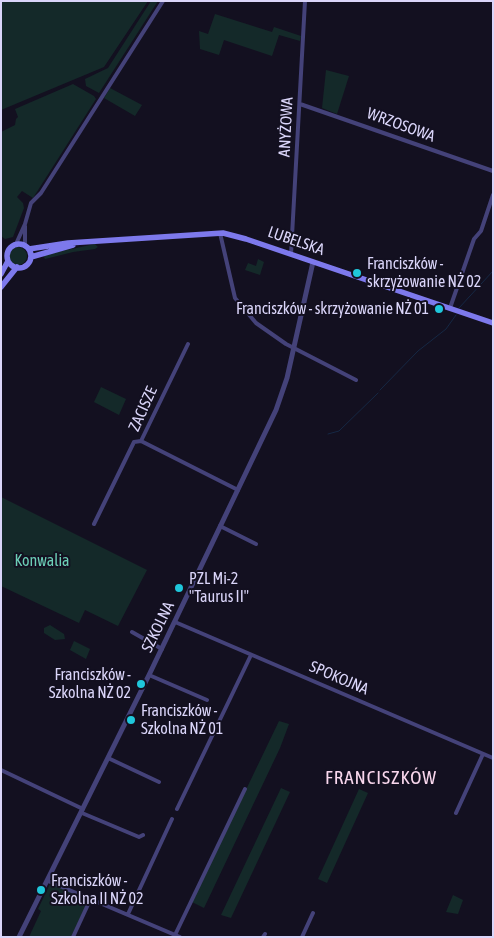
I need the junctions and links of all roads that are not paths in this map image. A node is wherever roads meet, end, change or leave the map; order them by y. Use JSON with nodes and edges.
{"nodes":[{"id":1,"x":163,"y":1,"type":"edge"},
{"id":2,"x":305,"y":1,"type":"edge"},
{"id":3,"x":300,"y":104,"type":"junction"},
{"id":4,"x":493,"y":172,"type":"edge"},
{"id":5,"x":493,"y":195,"type":"edge"},
{"id":6,"x":26,"y":224,"type":"junction"},
{"id":7,"x":220,"y":233,"type":"junction"},
{"id":8,"x":82,"y":243,"type":"junction"},
{"id":9,"x":16,"y":244,"type":"junction"},
{"id":10,"x":27,"y":247,"type":"junction"},
{"id":11,"x":291,"y":254,"type":"junction"},
{"id":12,"x":31,"y":257,"type":"junction"},
{"id":13,"x":8,"y":261,"type":"junction"},
{"id":14,"x":313,"y":262,"type":"junction"},
{"id":15,"x":16,"y":267,"type":"junction"},
{"id":16,"x":1,"y":274,"type":"edge"},
{"id":17,"x":1,"y":286,"type":"edge"},
{"id":18,"x":450,"y":308,"type":"junction"},
{"id":19,"x":493,"y":323,"type":"edge"},
{"id":20,"x":188,"y":344,"type":"dead end"},
{"id":21,"x":294,"y":349,"type":"junction"},
{"id":22,"x":356,"y":380,"type":"dead end"},
{"id":23,"x":141,"y":441,"type":"junction"},
{"id":24,"x":238,"y":490,"type":"junction"},
{"id":25,"x":94,"y":524,"type":"dead end"},
{"id":26,"x":220,"y":526,"type":"junction"},
{"id":27,"x":256,"y":544,"type":"dead end"},
{"id":28,"x":174,"y":622,"type":"junction"},
{"id":29,"x":132,"y":632,"type":"dead end"},
{"id":30,"x":162,"y":649,"type":"junction"},
{"id":31,"x":251,"y":655,"type":"junction"},
{"id":32,"x":149,"y":675,"type":"junction"},
{"id":33,"x":207,"y":700,"type":"dead end"},
{"id":34,"x":484,"y":754,"type":"junction"},
{"id":35,"x":108,"y":758,"type":"junction"},
{"id":36,"x":493,"y":758,"type":"edge"},
{"id":37,"x":1,"y":770,"type":"edge"},
{"id":38,"x":159,"y":782,"type":"dead end"},
{"id":39,"x":244,"y":788,"type":"dead end"},
{"id":40,"x":177,"y":809,"type":"dead end"},
{"id":41,"x":82,"y":811,"type":"junction"},
{"id":42,"x":456,"y":812,"type":"dead end"},
{"id":43,"x":172,"y":819,"type":"dead end"},
{"id":44,"x":143,"y":836,"type":"dead end"},
{"id":45,"x":48,"y":881,"type":"junction"},
{"id":46,"x":91,"y":898,"type":"junction"},
{"id":47,"x":313,"y":913,"type":"dead end"},
{"id":48,"x":128,"y":914,"type":"junction"},
{"id":49,"x":177,"y":936,"type":"edge"},
{"id":50,"x":19,"y":937,"type":"edge"},
{"id":51,"x":74,"y":937,"type":"edge"},
{"id":52,"x":302,"y":937,"type":"edge"}],
"edges":[{"from":1,"to":6,"type":"street"},
{"from":2,"to":3,"type":"street","name":"ANYŻOWA"},
{"from":3,"to":4,"type":"street","name":"WRZOSOWA"},
{"from":3,"to":11,"type":"street","name":"ANYŻOWA"},
{"from":5,"to":18,"type":"street"},
{"from":6,"to":9,"type":"street"},
{"from":6,"to":10,"type":"street"},
{"from":7,"to":8,"type":"main road","name":"LUBELSKA"},
{"from":7,"to":11,"type":"main road","name":"LUBELSKA"},
{"from":7,"to":21,"type":"street"},
{"from":8,"to":10,"type":"main road","name":"LUBELSKA"},
{"from":8,"to":12,"type":"main road","name":"LUBELSKA"},
{"from":9,"to":10,"type":"main road"},
{"from":9,"to":13,"type":"main road"},
{"from":10,"to":12,"type":"main road"},
{"from":11,"to":14,"type":"main road","name":"LUBELSKA"},
{"from":12,"to":15,"type":"main road"},
{"from":13,"to":15,"type":"main road"},
{"from":13,"to":16,"type":"main road"},
{"from":14,"to":18,"type":"main road","name":"LUBELSKA"},
{"from":14,"to":21,"type":"street","name":"SZKOLNA"},
{"from":15,"to":17,"type":"main road"},
{"from":18,"to":19,"type":"main road","name":"LUBELSKA"},
{"from":20,"to":23,"type":"street","name":"ZACISZE"},
{"from":21,"to":22,"type":"street"},
{"from":21,"to":24,"type":"street","name":"SZKOLNA"},
{"from":23,"to":24,"type":"street","name":"ZACISZE"},
{"from":23,"to":25,"type":"street"},
{"from":24,"to":26,"type":"street","name":"SZKOLNA"},
{"from":26,"to":27,"type":"street"},
{"from":26,"to":28,"type":"street","name":"SZKOLNA"},
{"from":28,"to":30,"type":"street","name":"SZKOLNA"},
{"from":28,"to":31,"type":"street","name":"SPOKOJNA"},
{"from":29,"to":30,"type":"street"},
{"from":30,"to":32,"type":"street","name":"SZKOLNA"},
{"from":31,"to":34,"type":"street","name":"SPOKOJNA"},
{"from":31,"to":40,"type":"street"},
{"from":32,"to":33,"type":"street"},
{"from":32,"to":35,"type":"street","name":"SZKOLNA"},
{"from":34,"to":36,"type":"street","name":"SPOKOJNA"},
{"from":34,"to":42,"type":"street"},
{"from":35,"to":38,"type":"street"},
{"from":35,"to":41,"type":"street","name":"SZKOLNA"},
{"from":37,"to":41,"type":"street"},
{"from":39,"to":49,"type":"street"},
{"from":41,"to":44,"type":"street"},
{"from":41,"to":45,"type":"street","name":"SZKOLNA"},
{"from":43,"to":48,"type":"street"},
{"from":45,"to":46,"type":"street"},
{"from":45,"to":50,"type":"street","name":"SZKOLNA"},
{"from":46,"to":48,"type":"street"},
{"from":46,"to":51,"type":"street"},
{"from":47,"to":52,"type":"street"},
{"from":48,"to":49,"type":"street"}]}
